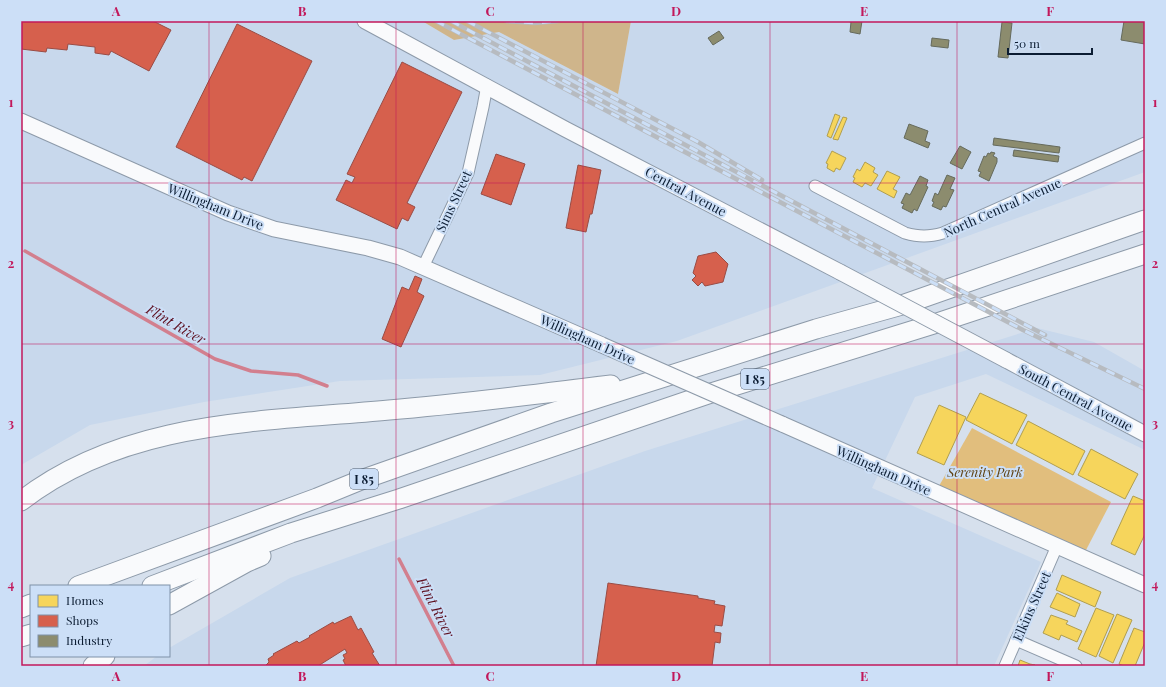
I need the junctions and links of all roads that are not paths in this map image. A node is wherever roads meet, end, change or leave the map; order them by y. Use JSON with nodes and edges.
{"nodes":[{"id":1,"x":365,"y":21,"type":"edge"},
{"id":2,"x":487,"y":85,"type":"junction"},
{"id":3,"x":21,"y":122,"type":"edge"},
{"id":4,"x":1145,"y":143,"type":"edge"},
{"id":5,"x":815,"y":186,"type":"dead end"},
{"id":6,"x":1145,"y":220,"type":"edge"},
{"id":7,"x":1145,"y":254,"type":"edge"},
{"id":8,"x":1145,"y":262,"type":"edge"},
{"id":9,"x":1114,"y":265,"type":"junction"},
{"id":10,"x":423,"y":267,"type":"junction"},
{"id":11,"x":1006,"y":360,"type":"joint"},
{"id":12,"x":652,"y":381,"type":"junction"},
{"id":13,"x":1145,"y":434,"type":"edge"},
{"id":14,"x":399,"y":499,"type":"junction"},
{"id":15,"x":21,"y":501,"type":"edge"},
{"id":16,"x":1057,"y":546,"type":"junction"},
{"id":17,"x":81,"y":585,"type":"edge"},
{"id":18,"x":155,"y":585,"type":"edge"},
{"id":19,"x":1145,"y":585,"type":"edge"},
{"id":20,"x":170,"y":604,"type":"edge"},
{"id":21,"x":1016,"y":640,"type":"junction"},
{"id":22,"x":104,"y":657,"type":"edge"},
{"id":23,"x":93,"y":666,"type":"edge"},
{"id":24,"x":1005,"y":666,"type":"edge"},
{"id":25,"x":1076,"y":666,"type":"edge"}],
"edges":[{"from":1,"to":2,"type":"street","name":"Central Avenue"},
{"from":2,"to":10,"type":"street","name":"Sims Street"},
{"from":2,"to":11,"type":"street","name":"Central Avenue","bridge":true},
{"from":3,"to":10,"type":"street","name":"Willingham Drive"},
{"from":4,"to":5,"type":"street","name":"North Central Avenue"},
{"from":6,"to":12,"type":"highway","number":"I 85"},
{"from":7,"to":9,"type":"highway","number":"I 85"},
{"from":8,"to":9,"type":"highway"},
{"from":9,"to":14,"type":"highway","number":"I 85"},
{"from":10,"to":16,"type":"street","name":"Willingham Drive","bridge":true},
{"from":11,"to":13,"type":"street","name":"South Central Avenue"},
{"from":12,"to":15,"type":"highway"},
{"from":12,"to":17,"type":"highway","number":"I 85"},
{"from":14,"to":18,"type":"highway","number":"I 85"},
{"from":14,"to":20,"type":"highway"},
{"from":16,"to":19,"type":"street","name":"Willingham Drive"},
{"from":16,"to":21,"type":"street","name":"Elkins Street"},
{"from":21,"to":24,"type":"street","name":"Elkins Street"},
{"from":21,"to":25,"type":"street"},
{"from":22,"to":23,"type":"highway"}]}
